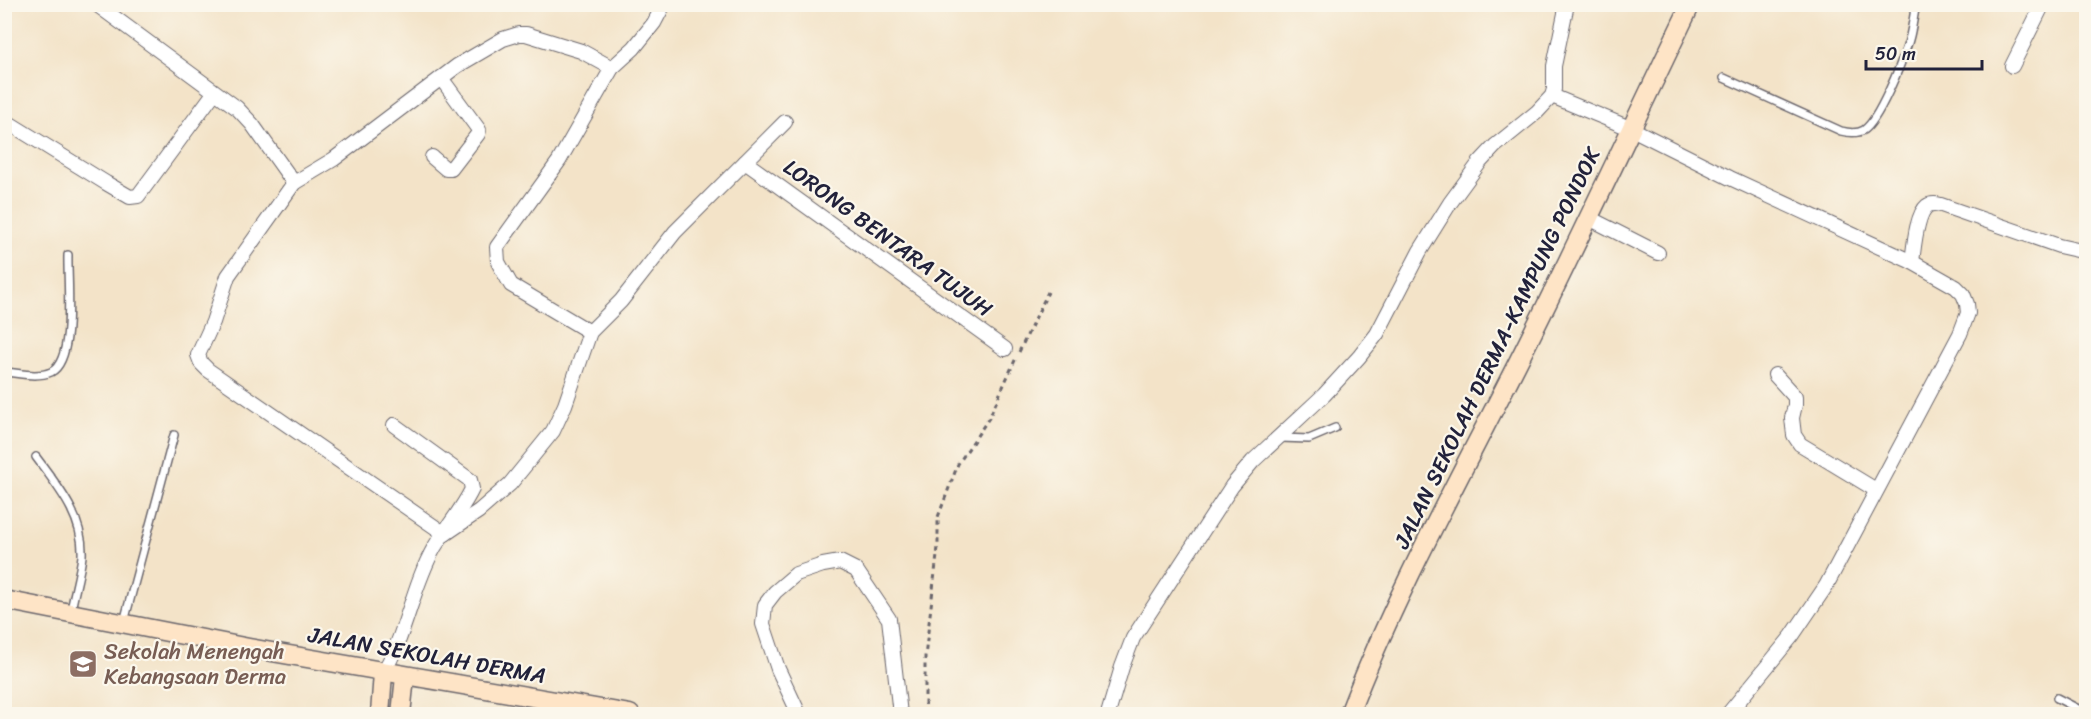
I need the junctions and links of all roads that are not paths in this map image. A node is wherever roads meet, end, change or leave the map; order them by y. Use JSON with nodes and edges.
{"nodes":[{"id":1,"x":96,"y":4,"type":"edge"},
{"id":2,"x":664,"y":4,"type":"edge"},
{"id":3,"x":1567,"y":4,"type":"edge"},
{"id":4,"x":1691,"y":4,"type":"edge"},
{"id":5,"x":1916,"y":4,"type":"edge"},
{"id":6,"x":2043,"y":4,"type":"edge"},
{"id":7,"x":2012,"y":66,"type":"dead end"},
{"id":8,"x":612,"y":68,"type":"junction"},
{"id":9,"x":441,"y":78,"type":"junction"},
{"id":10,"x":1724,"y":78,"type":"dead end"},
{"id":11,"x":214,"y":93,"type":"junction"},
{"id":12,"x":1552,"y":96,"type":"junction"},
{"id":13,"x":4,"y":120,"type":"edge"},
{"id":14,"x":785,"y":122,"type":"dead end"},
{"id":15,"x":1632,"y":129,"type":"junction"},
{"id":16,"x":432,"y":157,"type":"dead end"},
{"id":17,"x":746,"y":162,"type":"junction"},
{"id":18,"x":294,"y":183,"type":"junction"},
{"id":19,"x":1588,"y":218,"type":"junction"},
{"id":20,"x":2086,"y":252,"type":"edge"},
{"id":21,"x":1658,"y":253,"type":"dead end"},
{"id":22,"x":7,"y":255,"type":"dead end"},
{"id":23,"x":68,"y":255,"type":"dead end"},
{"id":24,"x":1912,"y":262,"type":"junction"},
{"id":25,"x":4,"y":274,"type":"edge"},
{"id":26,"x":590,"y":332,"type":"junction"},
{"id":27,"x":1005,"y":349,"type":"dead end"},
{"id":28,"x":4,"y":372,"type":"edge"},
{"id":29,"x":1775,"y":375,"type":"dead end"},
{"id":30,"x":394,"y":425,"type":"dead end"},
{"id":31,"x":1335,"y":428,"type":"dead end"},
{"id":32,"x":174,"y":435,"type":"dead end"},
{"id":33,"x":1279,"y":437,"type":"junction"},
{"id":34,"x":36,"y":457,"type":"dead end"},
{"id":35,"x":1876,"y":490,"type":"junction"},
{"id":36,"x":445,"y":534,"type":"junction"},
{"id":37,"x":4,"y":600,"type":"edge"},
{"id":38,"x":70,"y":614,"type":"junction"},
{"id":39,"x":124,"y":622,"type":"junction"},
{"id":40,"x":394,"y":654,"type":"junction"},
{"id":41,"x":383,"y":673,"type":"junction"},
{"id":42,"x":405,"y":677,"type":"junction"},
{"id":43,"x":2057,"y":698,"type":"dead end"},
{"id":44,"x":2086,"y":713,"type":"edge"},
{"id":45,"x":380,"y":714,"type":"edge"},
{"id":46,"x":401,"y":714,"type":"edge"},
{"id":47,"x":620,"y":714,"type":"edge"},
{"id":48,"x":799,"y":714,"type":"edge"},
{"id":49,"x":900,"y":714,"type":"edge"},
{"id":50,"x":1108,"y":714,"type":"edge"},
{"id":51,"x":1349,"y":714,"type":"edge"},
{"id":52,"x":1728,"y":714,"type":"edge"}],
"edges":[{"from":1,"to":11,"type":"street"},
{"from":2,"to":8,"type":"street"},
{"from":3,"to":12,"type":"street"},
{"from":4,"to":15,"type":"street","name":"JALAN SEKOLAH DERMA-KAMPUNG PONDOK"},
{"from":5,"to":10,"type":"lane"},
{"from":6,"to":7,"type":"street"},
{"from":8,"to":9,"type":"street"},
{"from":8,"to":26,"type":"street"},
{"from":9,"to":16,"type":"street"},
{"from":9,"to":18,"type":"street"},
{"from":11,"to":13,"type":"street"},
{"from":11,"to":18,"type":"street"},
{"from":12,"to":15,"type":"street"},
{"from":12,"to":33,"type":"street"},
{"from":14,"to":17,"type":"street"},
{"from":15,"to":19,"type":"street","name":"JALAN SEKOLAH DERMA-KAMPUNG PONDOK"},
{"from":15,"to":24,"type":"street"},
{"from":17,"to":26,"type":"street"},
{"from":17,"to":27,"type":"street","name":"LORONG BENTARA TUJUH"},
{"from":18,"to":36,"type":"street"},
{"from":19,"to":21,"type":"street"},
{"from":19,"to":51,"type":"street","name":"JALAN SEKOLAH DERMA-KAMPUNG PONDOK"},
{"from":20,"to":24,"type":"street"},
{"from":22,"to":25,"type":"lane"},
{"from":23,"to":28,"type":"lane"},
{"from":24,"to":35,"type":"street"},
{"from":26,"to":36,"type":"street"},
{"from":29,"to":35,"type":"street"},
{"from":30,"to":36,"type":"street"},
{"from":31,"to":33,"type":"lane"},
{"from":32,"to":39,"type":"lane"},
{"from":33,"to":50,"type":"street"},
{"from":34,"to":38,"type":"lane"},
{"from":35,"to":52,"type":"street"},
{"from":36,"to":40,"type":"street"},
{"from":37,"to":38,"type":"street","name":"JALAN SEKOLAH DERMA"},
{"from":38,"to":39,"type":"street","name":"JALAN SEKOLAH DERMA"},
{"from":39,"to":41,"type":"street","name":"JALAN SEKOLAH DERMA"},
{"from":40,"to":41,"type":"street"},
{"from":40,"to":42,"type":"street"},
{"from":41,"to":42,"type":"street","name":"JALAN SEKOLAH DERMA"},
{"from":41,"to":45,"type":"street"},
{"from":42,"to":46,"type":"street"},
{"from":42,"to":47,"type":"street","name":"JALAN SEKOLAH DERMA"},
{"from":43,"to":44,"type":"lane"},
{"from":48,"to":49,"type":"street"}]}
